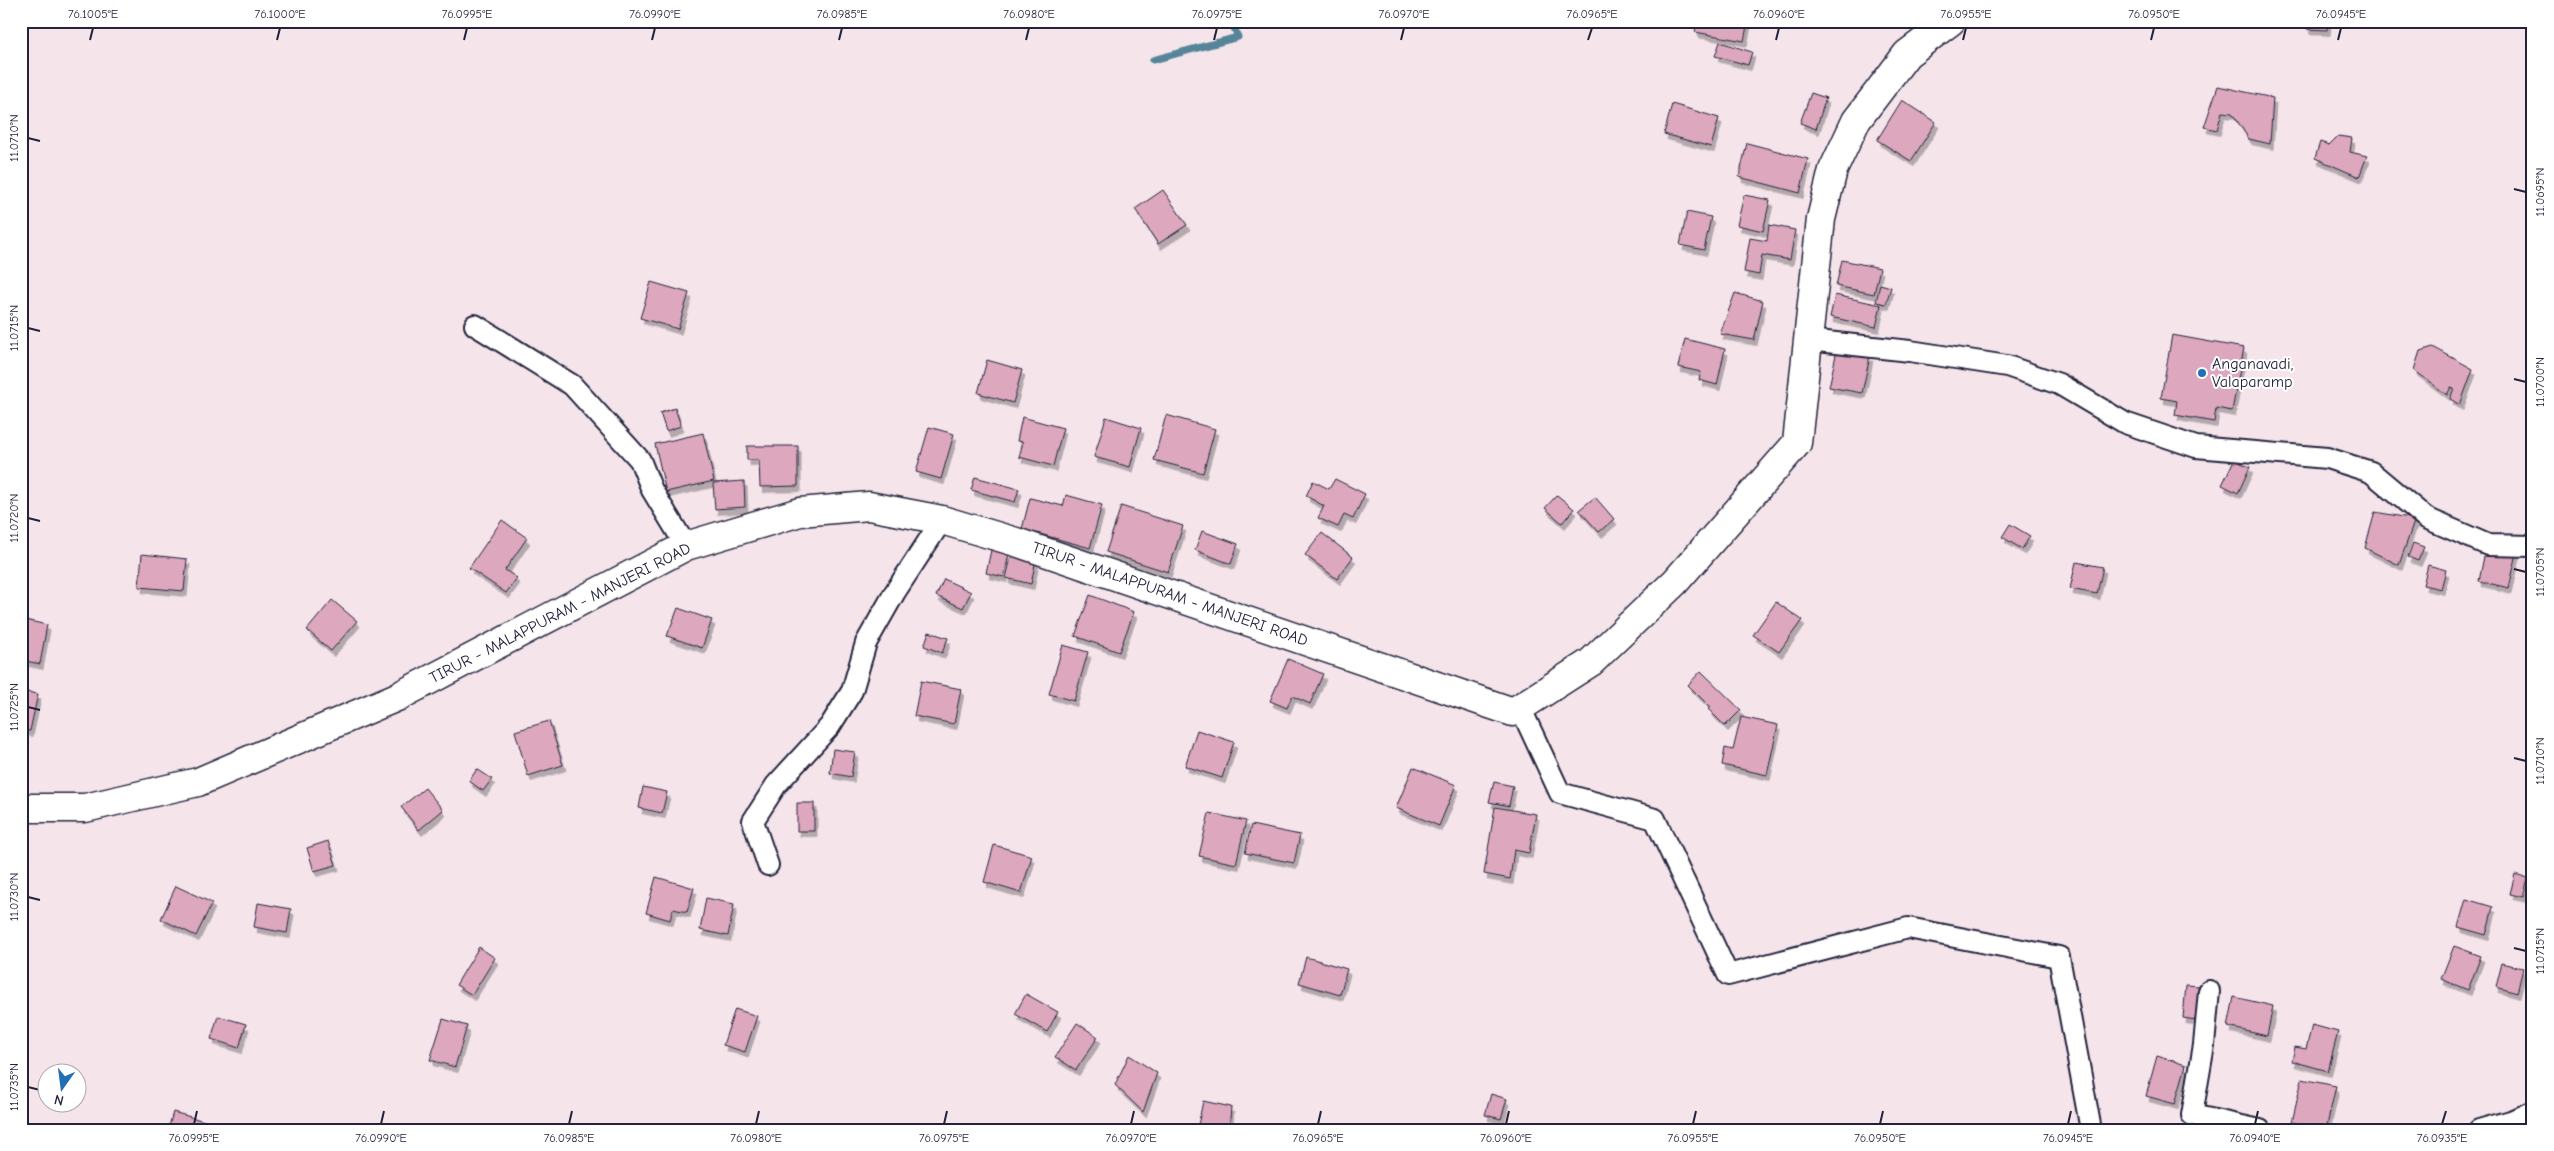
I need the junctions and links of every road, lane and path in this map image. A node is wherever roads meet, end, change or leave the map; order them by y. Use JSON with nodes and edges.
{"nodes":[{"id":1,"x":1951,"y":21,"type":"edge"},
{"id":2,"x":475,"y":325,"type":"dead end"},
{"id":3,"x":1808,"y":340,"type":"junction"},
{"id":4,"x":942,"y":520,"type":"junction"},
{"id":5,"x":686,"y":546,"type":"junction"},
{"id":6,"x":2533,"y":546,"type":"edge"},
{"id":7,"x":1520,"y":707,"type":"junction"},
{"id":8,"x":21,"y":808,"type":"edge"},
{"id":9,"x":768,"y":865,"type":"dead end"},
{"id":10,"x":2209,"y":991,"type":"dead end"},
{"id":11,"x":2533,"y":1111,"type":"edge"},
{"id":12,"x":2091,"y":1130,"type":"edge"},
{"id":13,"x":2260,"y":1130,"type":"edge"},
{"id":14,"x":2479,"y":1130,"type":"edge"}],
"edges":[{"from":1,"to":3,"type":"main road"},
{"from":2,"to":5,"type":"street"},
{"from":3,"to":6,"type":"street"},
{"from":3,"to":7,"type":"main road"},
{"from":4,"to":5,"type":"main road","name":"TIRUR - MALAPPURAM - MANJERI ROAD"},
{"from":4,"to":7,"type":"main road","name":"TIRUR - MALAPPURAM - MANJERI ROAD"},
{"from":4,"to":9,"type":"street"},
{"from":5,"to":8,"type":"main road","name":"TIRUR - MALAPPURAM - MANJERI ROAD"},
{"from":7,"to":12,"type":"street"},
{"from":10,"to":13,"type":"street"},
{"from":11,"to":14,"type":"street"}]}
